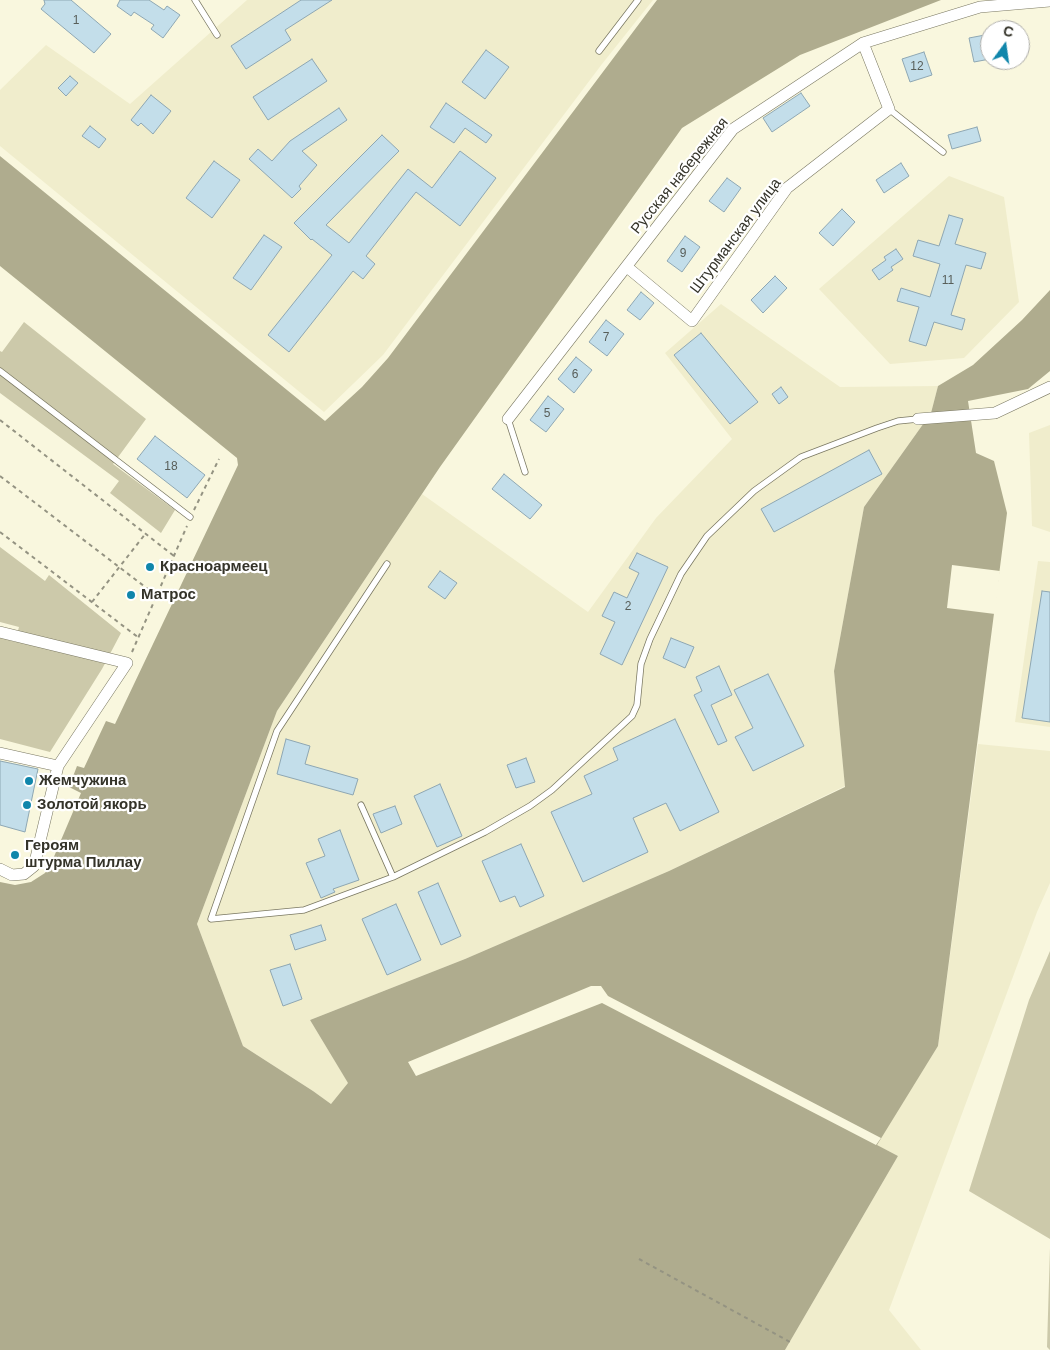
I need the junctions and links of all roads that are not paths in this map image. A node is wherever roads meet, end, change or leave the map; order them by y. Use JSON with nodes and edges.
{"nodes":[{"id":1,"x":195,"y":0,"type":"edge"},
{"id":2,"x":638,"y":0,"type":"edge"},
{"id":3,"x":1050,"y":1,"type":"edge"},
{"id":4,"x":217,"y":35,"type":"dead end"},
{"id":5,"x":863,"y":43,"type":"junction"},
{"id":6,"x":599,"y":51,"type":"dead end"},
{"id":7,"x":889,"y":109,"type":"junction"},
{"id":8,"x":943,"y":152,"type":"dead end"},
{"id":9,"x":627,"y":267,"type":"junction"},
{"id":10,"x":0,"y":371,"type":"edge"},
{"id":11,"x":1050,"y":386,"type":"edge"},
{"id":12,"x":508,"y":419,"type":"joint"},
{"id":13,"x":918,"y":419,"type":"joint"},
{"id":14,"x":525,"y":472,"type":"dead end"},
{"id":15,"x":190,"y":517,"type":"road end"},
{"id":16,"x":387,"y":564,"type":"dead end"},
{"id":17,"x":0,"y":632,"type":"edge"},
{"id":18,"x":0,"y":753,"type":"edge"},
{"id":19,"x":58,"y":766,"type":"junction"},
{"id":20,"x":362,"y":805,"type":"dead end"},
{"id":21,"x":0,"y":869,"type":"edge"},
{"id":22,"x":393,"y":877,"type":"junction"}],
"edges":[{"from":1,"to":4,"type":"lane"},
{"from":2,"to":6,"type":"lane"},
{"from":3,"to":5,"type":"street","name":"Русская набережная"},
{"from":5,"to":7,"type":"street"},
{"from":5,"to":9,"type":"street","name":"Русская набережная"},
{"from":7,"to":8,"type":"lane"},
{"from":7,"to":9,"type":"street","name":"Штурманская улица"},
{"from":9,"to":12,"type":"street","name":"Русская набережная"},
{"from":10,"to":15,"type":"lane"},
{"from":11,"to":13,"type":"street"},
{"from":12,"to":14,"type":"lane"},
{"from":13,"to":22,"type":"lane"},
{"from":16,"to":22,"type":"lane"},
{"from":17,"to":19,"type":"street"},
{"from":18,"to":19,"type":"street"},
{"from":19,"to":21,"type":"street"},
{"from":20,"to":22,"type":"lane"}]}
